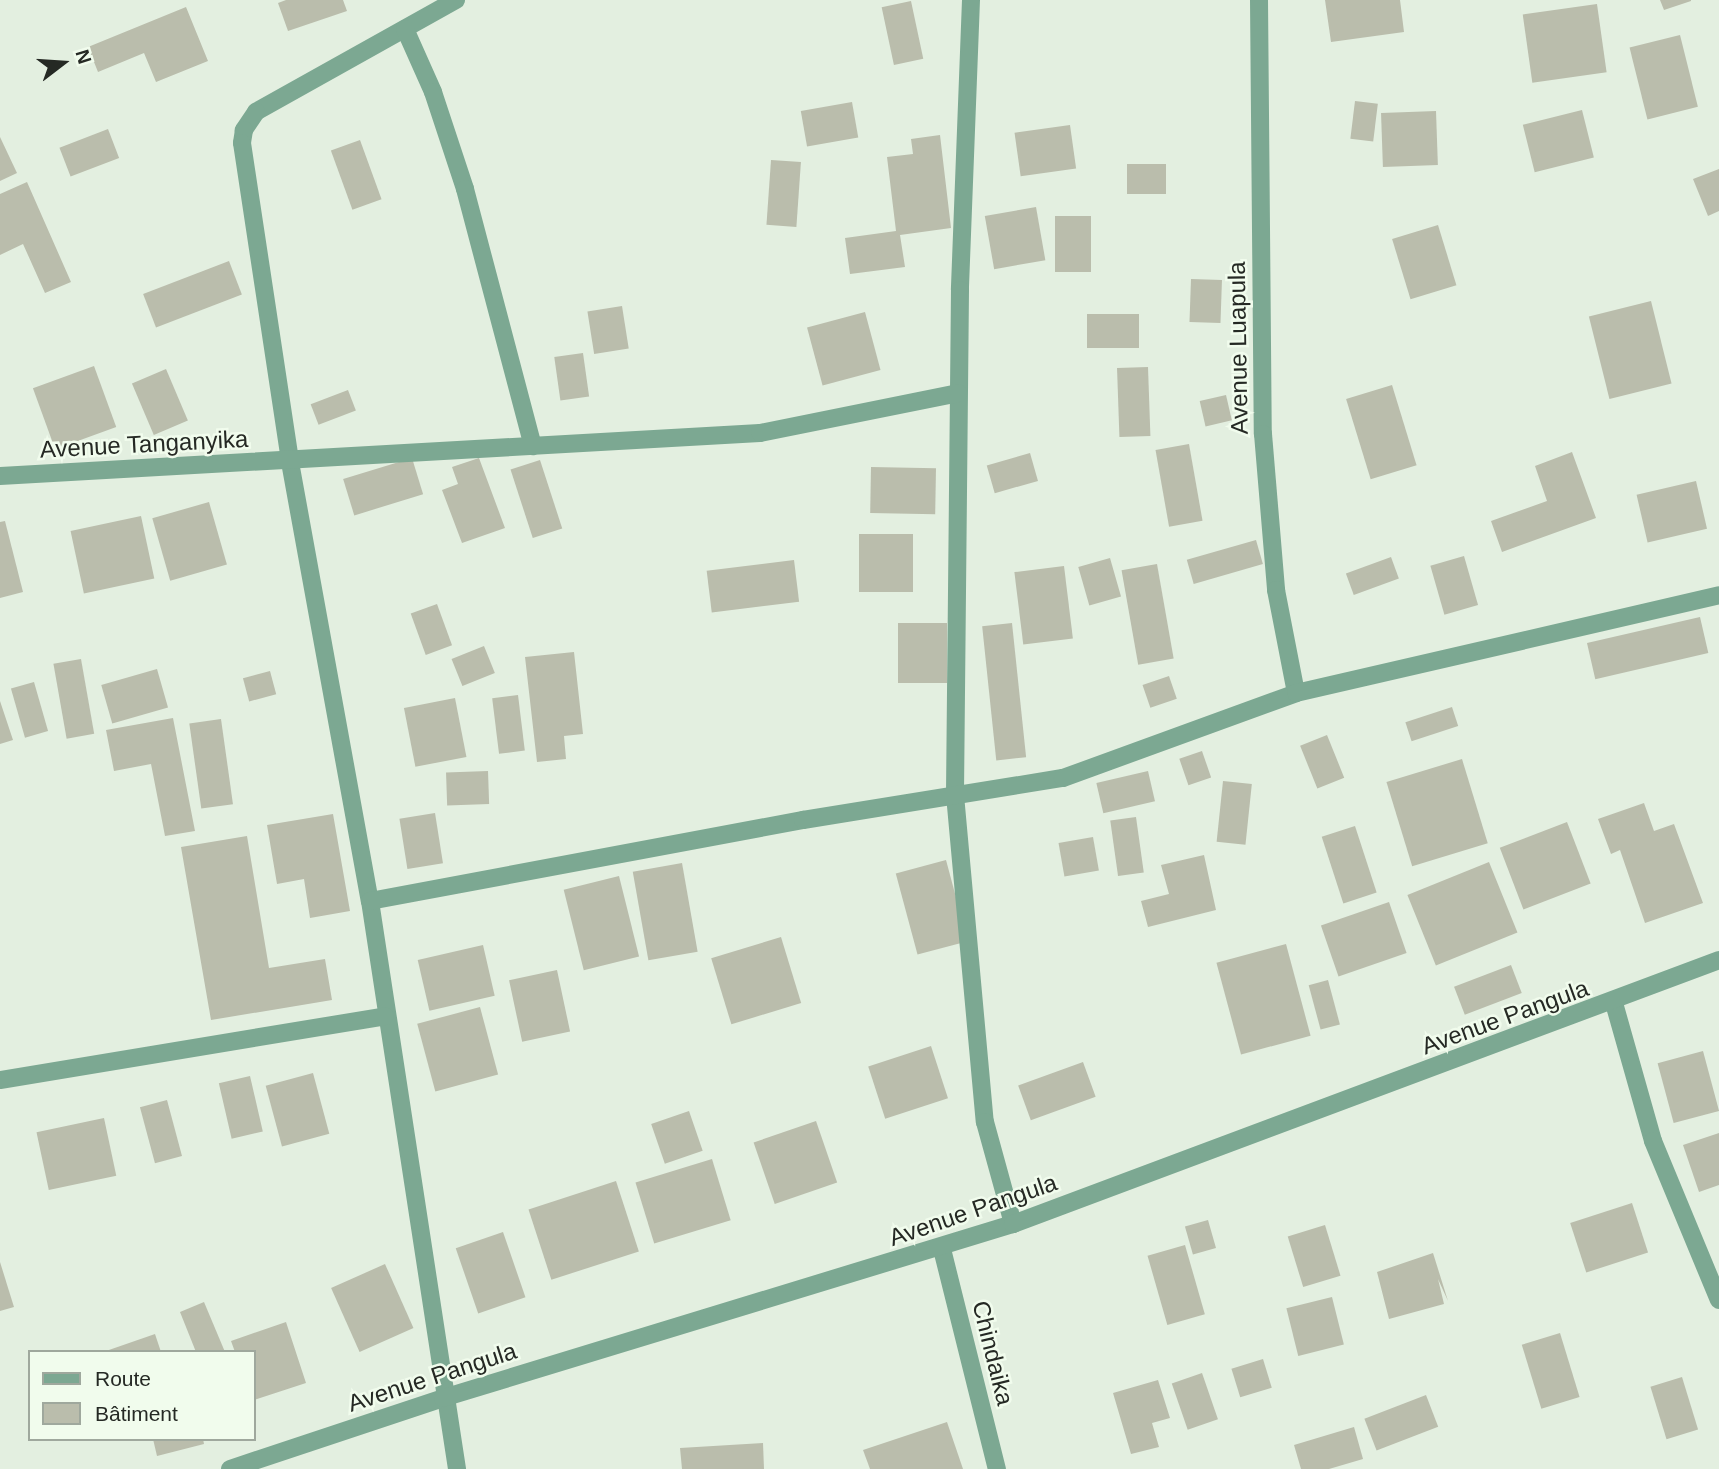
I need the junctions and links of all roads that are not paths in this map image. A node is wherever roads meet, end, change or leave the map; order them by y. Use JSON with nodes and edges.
{"nodes":[{"id":1,"x":456,"y":0,"type":"edge"},
{"id":2,"x":971,"y":0,"type":"edge"},
{"id":3,"x":1259,"y":0,"type":"edge"},
{"id":4,"x":405,"y":29,"type":"junction"},
{"id":5,"x":958,"y":394,"type":"junction"},
{"id":6,"x":533,"y":446,"type":"junction"},
{"id":7,"x":290,"y":462,"type":"junction"},
{"id":8,"x":0,"y":476,"type":"edge"},
{"id":9,"x":1719,"y":595,"type":"edge"},
{"id":10,"x":1296,"y":693,"type":"junction"},
{"id":11,"x":955,"y":795,"type":"junction"},
{"id":12,"x":370,"y":901,"type":"junction"},
{"id":13,"x":1719,"y":960,"type":"edge"},
{"id":14,"x":1614,"y":1003,"type":"junction"},
{"id":15,"x":385,"y":1016,"type":"junction"},
{"id":16,"x":0,"y":1080,"type":"edge"},
{"id":17,"x":1013,"y":1224,"type":"junction"},
{"id":18,"x":942,"y":1249,"type":"junction"},
{"id":19,"x":1719,"y":1300,"type":"edge"},
{"id":20,"x":443,"y":1398,"type":"junction"},
{"id":21,"x":230,"y":1469,"type":"edge"},
{"id":22,"x":457,"y":1469,"type":"edge"},
{"id":23,"x":997,"y":1469,"type":"edge"}],
"edges":[{"from":1,"to":4,"type":"street"},
{"from":2,"to":5,"type":"street"},
{"from":3,"to":10,"type":"street","name":"Avenue Luapula"},
{"from":4,"to":6,"type":"street"},
{"from":4,"to":7,"type":"street"},
{"from":5,"to":6,"type":"street","name":"Avenue Tanganyika"},
{"from":5,"to":11,"type":"street"},
{"from":6,"to":7,"type":"street","name":"Avenue Tanganyika"},
{"from":7,"to":8,"type":"street","name":"Avenue Tanganyika"},
{"from":7,"to":12,"type":"street"},
{"from":9,"to":10,"type":"street"},
{"from":10,"to":11,"type":"street"},
{"from":11,"to":12,"type":"street"},
{"from":11,"to":17,"type":"street"},
{"from":12,"to":15,"type":"street"},
{"from":13,"to":14,"type":"street","name":"Avenue Pangula"},
{"from":14,"to":17,"type":"street","name":"Avenue Pangula"},
{"from":14,"to":19,"type":"street"},
{"from":15,"to":16,"type":"street"},
{"from":15,"to":20,"type":"street"},
{"from":17,"to":18,"type":"street","name":"Avenue Pangula"},
{"from":18,"to":20,"type":"street","name":"Avenue Pangula"},
{"from":18,"to":23,"type":"street","name":"Chindaika"},
{"from":20,"to":21,"type":"street","name":"Avenue Pangula"},
{"from":20,"to":22,"type":"street"}]}
